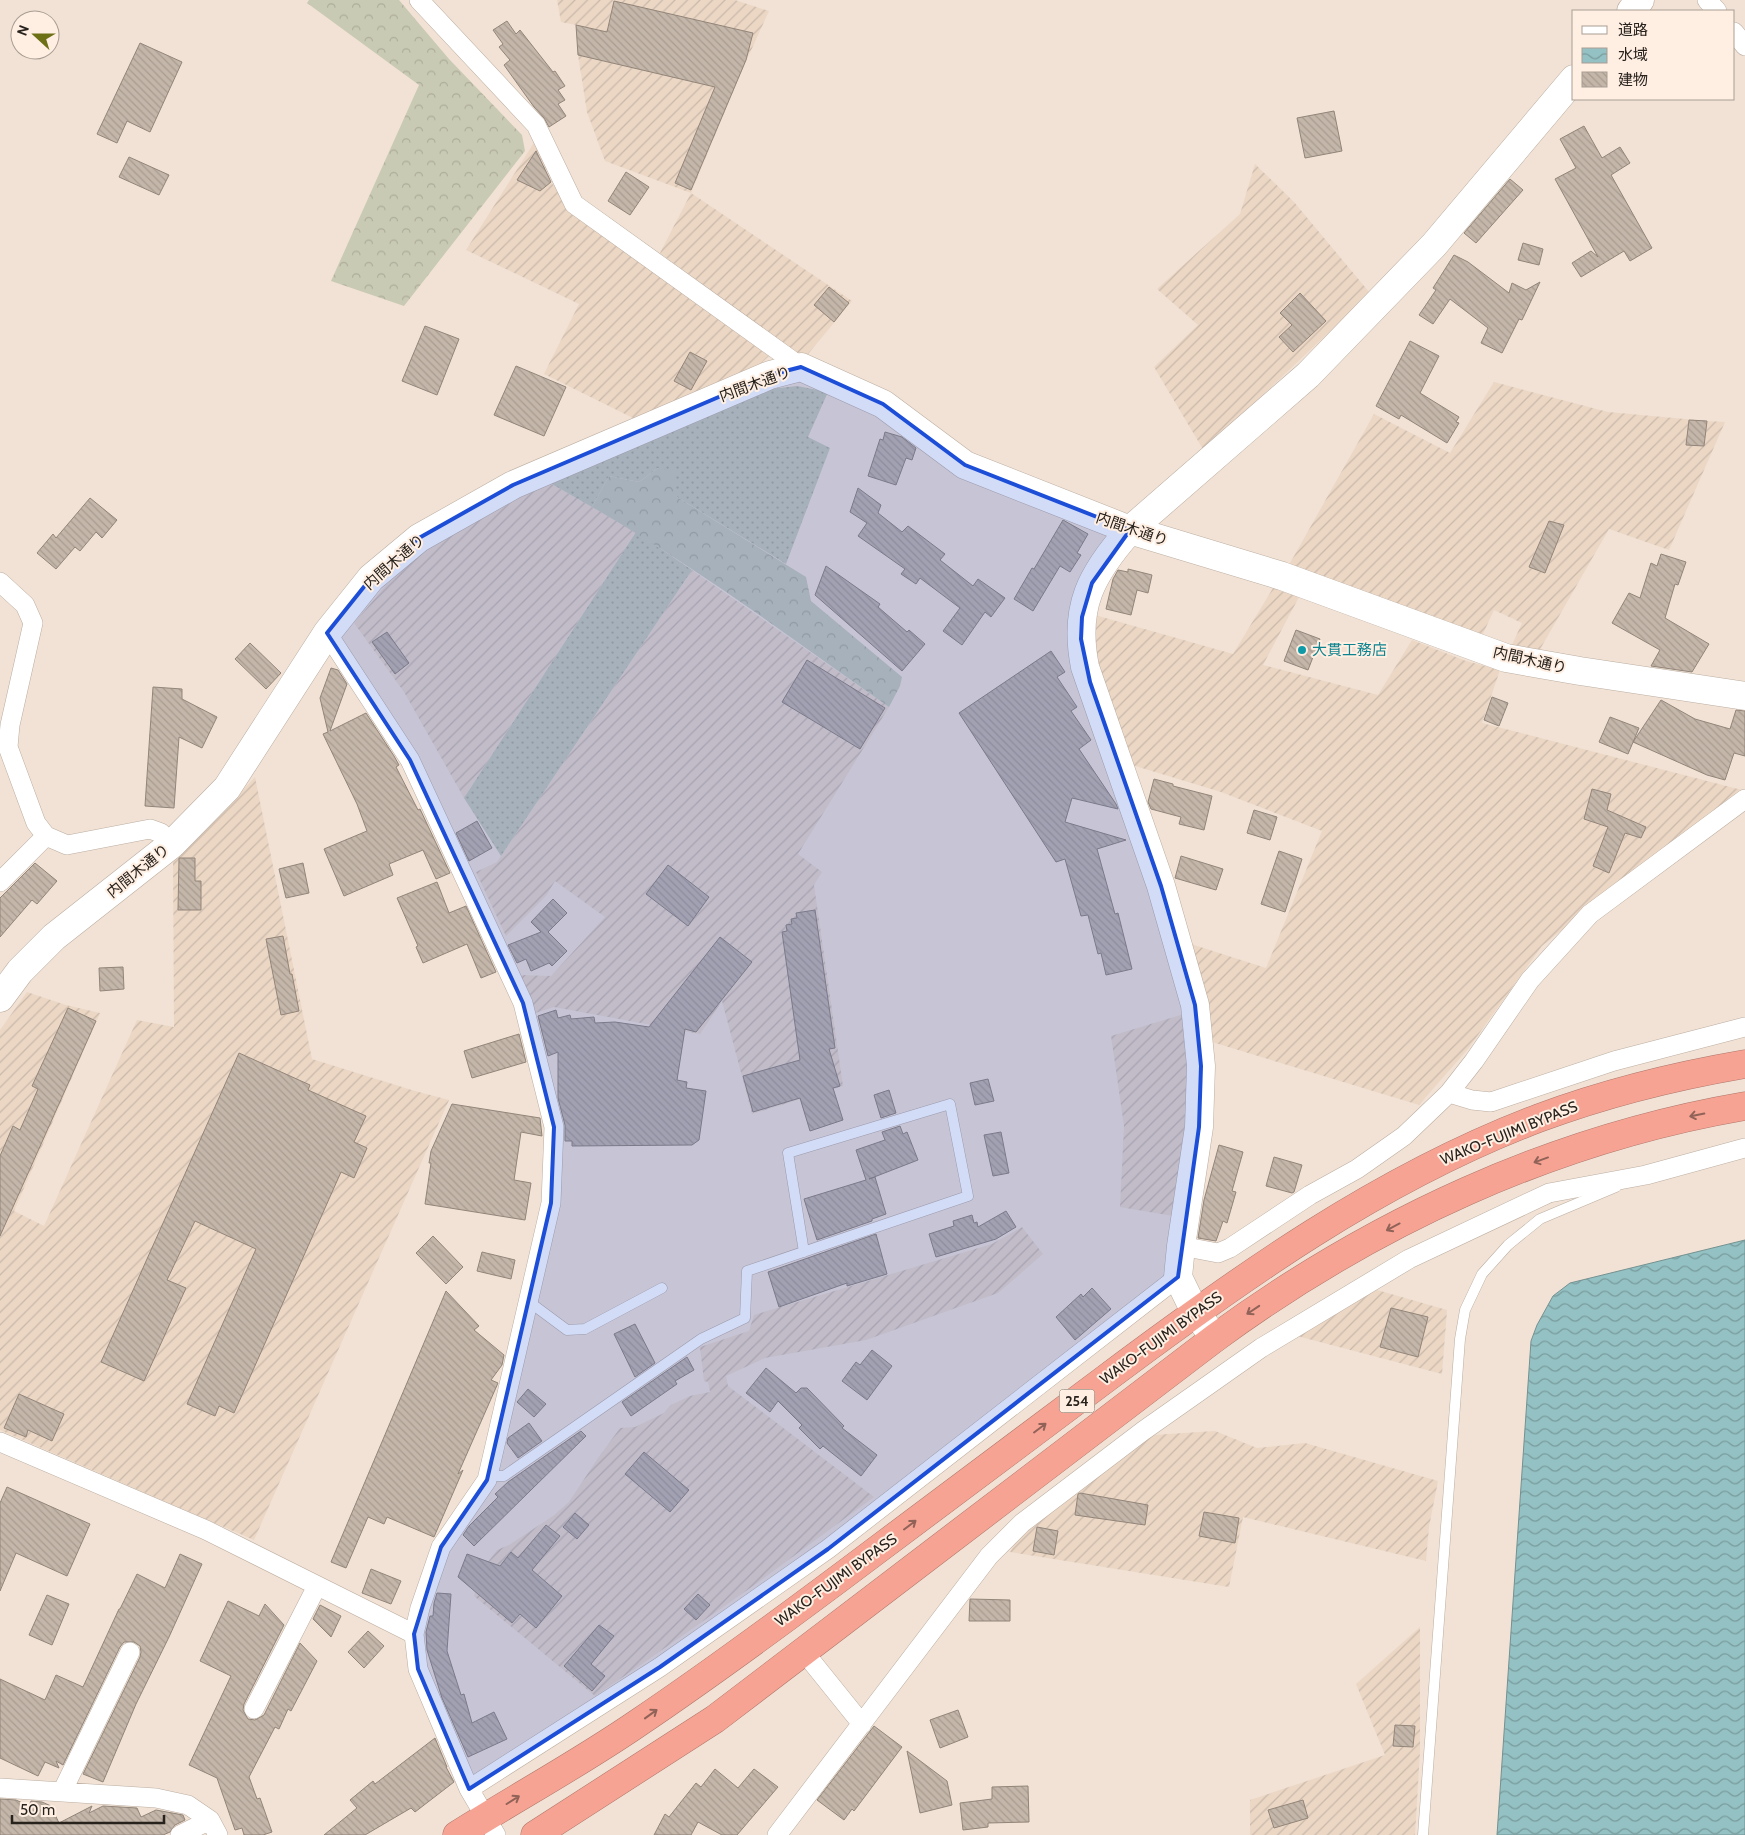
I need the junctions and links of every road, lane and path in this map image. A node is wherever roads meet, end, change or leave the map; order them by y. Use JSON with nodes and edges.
{"nodes":[{"id":1,"x":419,"y":0,"type":"edge"},
{"id":2,"x":1640,"y":0,"type":"edge"},
{"id":3,"x":1708,"y":0,"type":"edge"},
{"id":4,"x":1632,"y":10,"type":"edge"},
{"id":5,"x":1716,"y":10,"type":"edge"},
{"id":6,"x":1735,"y":33,"type":"edge"},
{"id":7,"x":1745,"y":46,"type":"edge"},
{"id":8,"x":1572,"y":81,"type":"edge"},
{"id":9,"x":801,"y":367,"type":"junction"},
{"id":10,"x":1130,"y":530,"type":"junction"},
{"id":11,"x":0,"y":582,"type":"edge"},
{"id":12,"x":327,"y":633,"type":"junction"},
{"id":13,"x":1745,"y":696,"type":"edge"},
{"id":14,"x":1745,"y":799,"type":"edge"},
{"id":15,"x":46,"y":836,"type":"junction"},
{"id":16,"x":172,"y":844,"type":"junction"},
{"id":17,"x":0,"y":882,"type":"edge"},
{"id":18,"x":0,"y":998,"type":"edge"},
{"id":19,"x":1745,"y":1027,"type":"edge"},
{"id":20,"x":1745,"y":1064,"type":"edge"},
{"id":21,"x":1449,"y":1093,"type":"junction"},
{"id":22,"x":1745,"y":1106,"type":"edge"},
{"id":23,"x":1745,"y":1148,"type":"edge"},
{"id":24,"x":1646,"y":1175,"type":"junction"},
{"id":25,"x":1181,"y":1246,"type":"junction"},
{"id":26,"x":804,"y":1252,"type":"junction"},
{"id":27,"x":1178,"y":1276,"type":"junction"},
{"id":28,"x":662,"y":1288,"type":"dead end"},
{"id":29,"x":528,"y":1302,"type":"junction"},
{"id":30,"x":1195,"y":1312,"type":"junction"},
{"id":31,"x":1215,"y":1338,"type":"junction"},
{"id":32,"x":0,"y":1442,"type":"edge"},
{"id":33,"x":488,"y":1476,"type":"junction"},
{"id":34,"x":317,"y":1586,"type":"junction"},
{"id":35,"x":414,"y":1634,"type":"junction"},
{"id":36,"x":130,"y":1652,"type":"dead end"},
{"id":37,"x":804,"y":1652,"type":"junction"},
{"id":38,"x":254,"y":1709,"type":"dead end"},
{"id":39,"x":862,"y":1724,"type":"junction"},
{"id":40,"x":0,"y":1788,"type":"edge"},
{"id":41,"x":469,"y":1789,"type":"junction"},
{"id":42,"x":62,"y":1792,"type":"junction"},
{"id":43,"x":491,"y":1826,"type":"edge"},
{"id":44,"x":214,"y":1827,"type":"edge"},
{"id":45,"x":180,"y":1835,"type":"edge"},
{"id":46,"x":457,"y":1835,"type":"edge"},
{"id":47,"x":536,"y":1835,"type":"edge"},
{"id":48,"x":777,"y":1835,"type":"edge"},
{"id":49,"x":1423,"y":1835,"type":"edge"}],
"edges":[{"from":1,"to":9,"type":"street"},
{"from":2,"to":4,"type":"street"},
{"from":3,"to":5,"type":"street"},
{"from":6,"to":7,"type":"street"},
{"from":8,"to":10,"type":"street"},
{"from":9,"to":10,"type":"street","name":"内間木通り"},
{"from":9,"to":12,"type":"street","name":"内間木通り"},
{"from":10,"to":13,"type":"street","name":"内間木通り"},
{"from":10,"to":25,"type":"street"},
{"from":11,"to":15,"type":"street"},
{"from":12,"to":16,"type":"street","name":"内間木通り"},
{"from":12,"to":29,"type":"street"},
{"from":14,"to":21,"type":"street"},
{"from":15,"to":16,"type":"street"},
{"from":15,"to":17,"type":"street"},
{"from":16,"to":18,"type":"street","name":"内間木通り"},
{"from":19,"to":21,"type":"street"},
{"from":20,"to":30,"type":"highway","name":"WAKO-FUJIMI BYPASS","number":"254"},
{"from":21,"to":25,"type":"street"},
{"from":22,"to":31,"type":"highway","number":"254","one_way":true},
{"from":23,"to":24,"type":"street"},
{"from":24,"to":39,"type":"street"},
{"from":24,"to":49,"type":"lane"},
{"from":25,"to":27,"type":"street"},
{"from":26,"to":26,"type":"lane"},
{"from":26,"to":33,"type":"lane"},
{"from":27,"to":30,"type":"street"},
{"from":27,"to":41,"type":"street"},
{"from":28,"to":29,"type":"lane"},
{"from":29,"to":33,"type":"street"},
{"from":30,"to":31,"type":"street"},
{"from":43,"to":30,"type":"highway","name":"WAKO-FUJIMI BYPASS","number":"254","one_way":true},
{"from":31,"to":37,"type":"highway","number":"254"},
{"from":32,"to":34,"type":"street"},
{"from":33,"to":35,"type":"street"},
{"from":34,"to":35,"type":"street"},
{"from":34,"to":38,"type":"street"},
{"from":35,"to":41,"type":"street"},
{"from":36,"to":42,"type":"street"},
{"from":37,"to":39,"type":"street"},
{"from":37,"to":47,"type":"highway","number":"254"},
{"from":39,"to":48,"type":"street"},
{"from":40,"to":42,"type":"street"},
{"from":41,"to":43,"type":"street"},
{"from":42,"to":44,"type":"street"},
{"from":43,"to":46,"type":"highway","name":"WAKO-FUJIMI BYPASS","number":"254"},
{"from":44,"to":45,"type":"street"}]}
